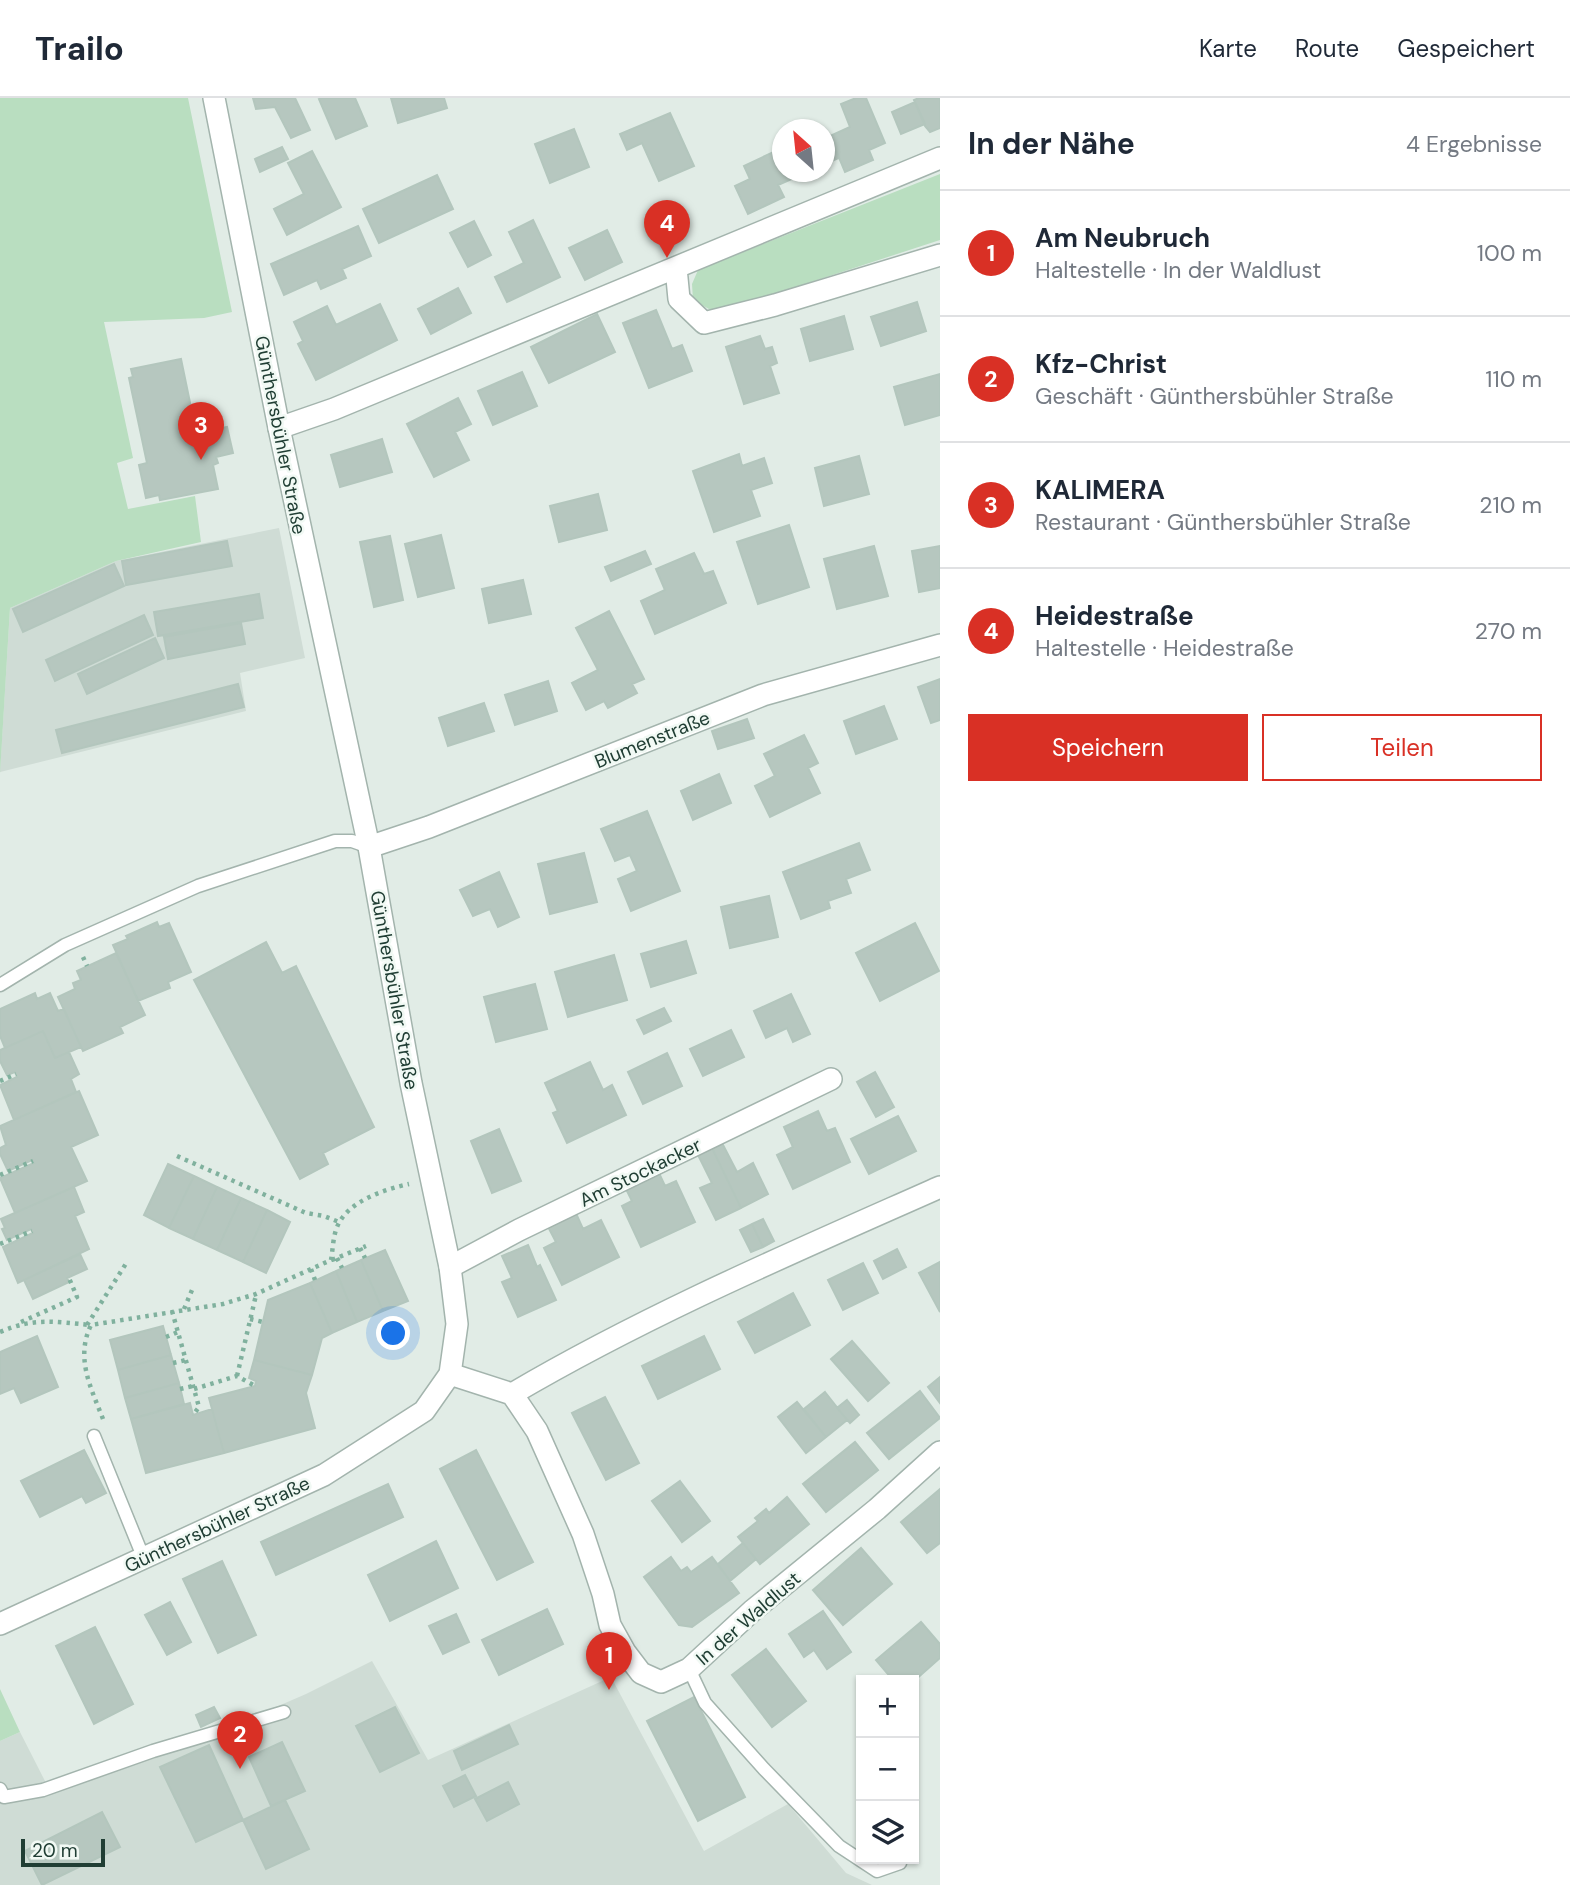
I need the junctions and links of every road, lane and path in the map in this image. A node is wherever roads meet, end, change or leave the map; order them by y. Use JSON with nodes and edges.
{"nodes":[{"id":1,"x":214,"y":98,"type":"edge"},
{"id":2,"x":940,"y":158,"type":"edge"},
{"id":3,"x":940,"y":255,"type":"edge"},
{"id":4,"x":676,"y":268,"type":"junction"},
{"id":5,"x":279,"y":428,"type":"junction"},
{"id":6,"x":940,"y":645,"type":"edge"},
{"id":7,"x":369,"y":847,"type":"junction"},
{"id":8,"x":0,"y":985,"type":"edge"},
{"id":9,"x":16,"y":1074,"type":"dead end"},
{"id":10,"x":831,"y":1079,"type":"dead end"},
{"id":11,"x":0,"y":1081,"type":"edge"},
{"id":12,"x":177,"y":1156,"type":"dead end"},
{"id":13,"x":33,"y":1161,"type":"dead end"},
{"id":14,"x":0,"y":1175,"type":"edge"},
{"id":15,"x":431,"y":1180,"type":"junction"},
{"id":16,"x":940,"y":1187,"type":"edge"},
{"id":17,"x":339,"y":1222,"type":"junction"},
{"id":18,"x":32,"y":1231,"type":"dead end"},
{"id":19,"x":0,"y":1244,"type":"edge"},
{"id":20,"x":337,"y":1258,"type":"junction"},
{"id":21,"x":365,"y":1258,"type":"dead end"},
{"id":22,"x":331,"y":1260,"type":"junction"},
{"id":23,"x":127,"y":1262,"type":"dead end"},
{"id":24,"x":450,"y":1267,"type":"junction"},
{"id":25,"x":342,"y":1268,"type":"dead end"},
{"id":26,"x":311,"y":1269,"type":"junction"},
{"id":27,"x":69,"y":1278,"type":"dead end"},
{"id":28,"x":315,"y":1280,"type":"dead end"},
{"id":29,"x":192,"y":1290,"type":"dead end"},
{"id":30,"x":256,"y":1294,"type":"junction"},
{"id":31,"x":184,"y":1309,"type":"junction"},
{"id":32,"x":172,"y":1311,"type":"junction"},
{"id":33,"x":250,"y":1319,"type":"junction"},
{"id":34,"x":263,"y":1322,"type":"dead end"},
{"id":35,"x":89,"y":1325,"type":"junction"},
{"id":36,"x":14,"y":1326,"type":"junction"},
{"id":37,"x":0,"y":1332,"type":"edge"},
{"id":38,"x":178,"y":1332,"type":"junction"},
{"id":39,"x":166,"y":1337,"type":"dead end"},
{"id":40,"x":186,"y":1360,"type":"junction"},
{"id":41,"x":173,"y":1363,"type":"dead end"},
{"id":42,"x":450,"y":1374,"type":"junction"},
{"id":43,"x":237,"y":1376,"type":"junction"},
{"id":44,"x":255,"y":1386,"type":"dead end"},
{"id":45,"x":194,"y":1387,"type":"junction"},
{"id":46,"x":180,"y":1389,"type":"dead end"},
{"id":47,"x":512,"y":1394,"type":"junction"},
{"id":48,"x":193,"y":1415,"type":"dead end"},
{"id":49,"x":105,"y":1424,"type":"dead end"},
{"id":50,"x":94,"y":1436,"type":"dead end"},
{"id":51,"x":940,"y":1452,"type":"edge"},
{"id":52,"x":144,"y":1559,"type":"junction"},
{"id":53,"x":0,"y":1624,"type":"edge"},
{"id":54,"x":689,"y":1669,"type":"junction"},
{"id":55,"x":284,"y":1712,"type":"dead end"},
{"id":56,"x":1,"y":1795,"type":"edge"},
{"id":57,"x":856,"y":1857,"type":"edge"},
{"id":58,"x":866,"y":1864,"type":"edge"},
{"id":59,"x":897,"y":1864,"type":"edge"}],
"edges":[{"from":1,"to":5,"type":"street","name":"Günthersbühler Straße"},
{"from":2,"to":4,"type":"street"},
{"from":3,"to":4,"type":"street"},
{"from":4,"to":5,"type":"street"},
{"from":5,"to":7,"type":"street","name":"Günthersbühler Straße"},
{"from":6,"to":7,"type":"street","name":"Blumenstraße"},
{"from":7,"to":8,"type":"lane"},
{"from":7,"to":15,"type":"street","name":"Günthersbühler Straße"},
{"from":9,"to":11,"type":"path"},
{"from":10,"to":24,"type":"street","name":"Am Stockacker"},
{"from":12,"to":17,"type":"path"},
{"from":13,"to":14,"type":"path"},
{"from":15,"to":17,"type":"path"},
{"from":15,"to":24,"type":"street","name":"Günthersbühler Straße"},
{"from":16,"to":47,"type":"street"},
{"from":17,"to":22,"type":"path"},
{"from":18,"to":19,"type":"path"},
{"from":20,"to":21,"type":"path"},
{"from":20,"to":22,"type":"path"},
{"from":20,"to":25,"type":"path"},
{"from":22,"to":26,"type":"path"},
{"from":23,"to":35,"type":"path"},
{"from":24,"to":42,"type":"street","name":"Günthersbühler Straße"},
{"from":26,"to":28,"type":"path"},
{"from":26,"to":30,"type":"path"},
{"from":27,"to":36,"type":"path"},
{"from":29,"to":31,"type":"path"},
{"from":30,"to":31,"type":"path"},
{"from":30,"to":33,"type":"path"},
{"from":31,"to":32,"type":"path"},
{"from":32,"to":35,"type":"path"},
{"from":32,"to":38,"type":"path"},
{"from":33,"to":34,"type":"path"},
{"from":33,"to":43,"type":"path"},
{"from":35,"to":36,"type":"path"},
{"from":35,"to":49,"type":"path"},
{"from":36,"to":37,"type":"path"},
{"from":38,"to":39,"type":"path"},
{"from":38,"to":40,"type":"path"},
{"from":40,"to":41,"type":"path"},
{"from":40,"to":45,"type":"path"},
{"from":42,"to":47,"type":"street"},
{"from":42,"to":52,"type":"street","name":"Günthersbühler Straße"},
{"from":43,"to":44,"type":"path"},
{"from":43,"to":45,"type":"path"},
{"from":45,"to":46,"type":"path"},
{"from":45,"to":48,"type":"path"},
{"from":47,"to":54,"type":"street","name":"In der Waldlust"},
{"from":50,"to":52,"type":"lane"},
{"from":51,"to":54,"type":"street","name":"In der Waldlust"},
{"from":52,"to":53,"type":"street","name":"Günthersbühler Straße"},
{"from":54,"to":57,"type":"lane"},
{"from":55,"to":56,"type":"lane"},
{"from":58,"to":59,"type":"lane"}]}
